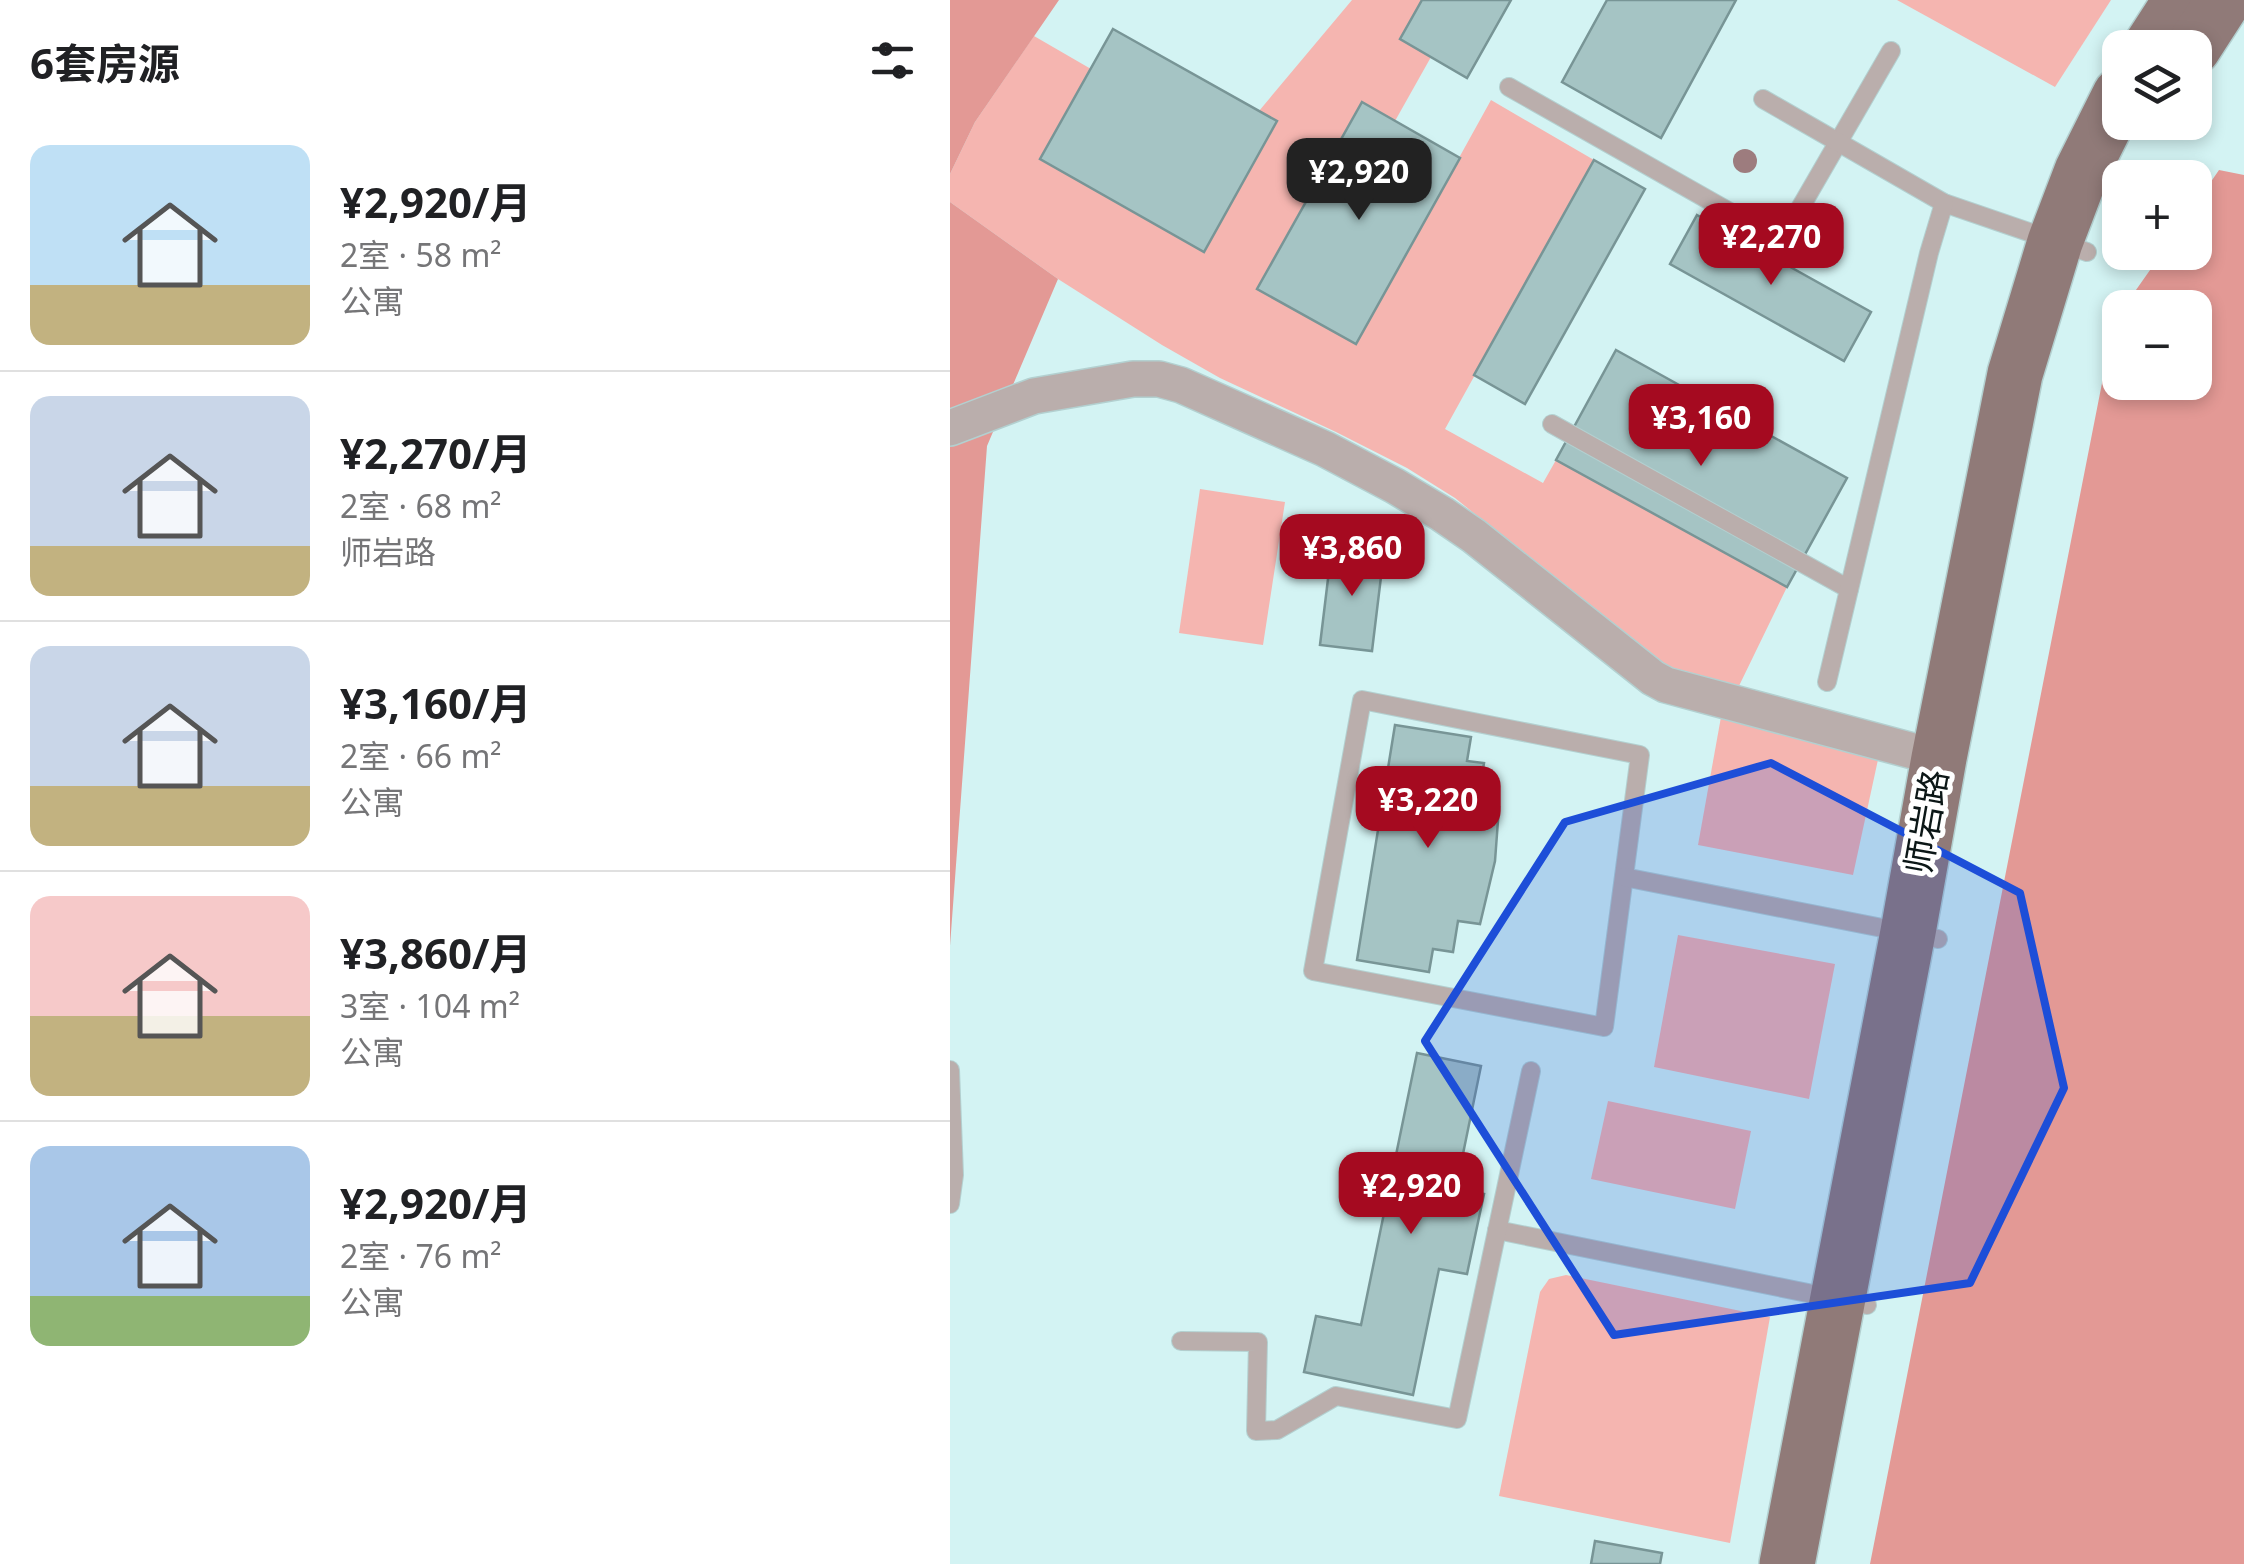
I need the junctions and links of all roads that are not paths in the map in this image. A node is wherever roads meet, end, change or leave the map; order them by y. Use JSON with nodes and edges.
{"nodes":[{"id":1,"x":2181,"y":0,"type":"edge"},
{"id":2,"x":2224,"y":0,"type":"edge"},
{"id":3,"x":2162,"y":30,"type":"edge"},
{"id":4,"x":2205,"y":30,"type":"edge"},
{"id":5,"x":1891,"y":51,"type":"dead end"},
{"id":6,"x":1509,"y":87,"type":"dead end"},
{"id":7,"x":1764,"y":99,"type":"dead end"},
{"id":8,"x":2102,"y":131,"type":"edge"},
{"id":9,"x":2136,"y":140,"type":"edge"},
{"id":10,"x":1838,"y":142,"type":"junction"},
{"id":11,"x":1944,"y":202,"type":"junction"},
{"id":12,"x":2071,"y":247,"type":"junction"},
{"id":13,"x":1552,"y":424,"type":"dead end"},
{"id":14,"x":950,"y":428,"type":"edge"},
{"id":15,"x":1849,"y":590,"type":"junction"},
{"id":16,"x":1827,"y":682,"type":"dead end"},
{"id":17,"x":1938,"y":758,"type":"junction"},
{"id":18,"x":1624,"y":878,"type":"junction"},
{"id":19,"x":1923,"y":936,"type":"junction"},
{"id":20,"x":950,"y":1070,"type":"edge"},
{"id":21,"x":1532,"y":1071,"type":"dead end"},
{"id":22,"x":950,"y":1204,"type":"edge"},
{"id":23,"x":1497,"y":1230,"type":"junction"},
{"id":24,"x":1852,"y":1302,"type":"junction"},
{"id":25,"x":1181,"y":1342,"type":"dead end"},
{"id":26,"x":1786,"y":1564,"type":"edge"},
{"id":27,"x":1818,"y":1564,"type":"edge"}],
"edges":[{"from":1,"to":3,"type":"main road"},
{"from":2,"to":4,"type":"main road"},
{"from":5,"to":10,"type":"lane"},
{"from":6,"to":10,"type":"lane"},
{"from":7,"to":10,"type":"lane"},
{"from":8,"to":12,"type":"main road","name":"师岩路"},
{"from":9,"to":12,"type":"main road","name":"师岩路"},
{"from":10,"to":11,"type":"lane"},
{"from":11,"to":12,"type":"lane"},
{"from":11,"to":15,"type":"lane"},
{"from":12,"to":17,"type":"main road","name":"师岩路"},
{"from":12,"to":19,"type":"main road","name":"师岩路"},
{"from":13,"to":15,"type":"lane"},
{"from":14,"to":17,"type":"street"},
{"from":15,"to":16,"type":"lane"},
{"from":17,"to":19,"type":"main road","name":"师岩路"},
{"from":18,"to":18,"type":"lane"},
{"from":18,"to":19,"type":"lane"},
{"from":19,"to":24,"type":"main road","name":"师岩路"},
{"from":20,"to":22,"type":"lane"},
{"from":21,"to":23,"type":"lane"},
{"from":23,"to":24,"type":"lane"},
{"from":23,"to":25,"type":"lane"},
{"from":24,"to":26,"type":"main road","name":"师岩路"},
{"from":24,"to":27,"type":"main road","name":"师岩路"}]}
